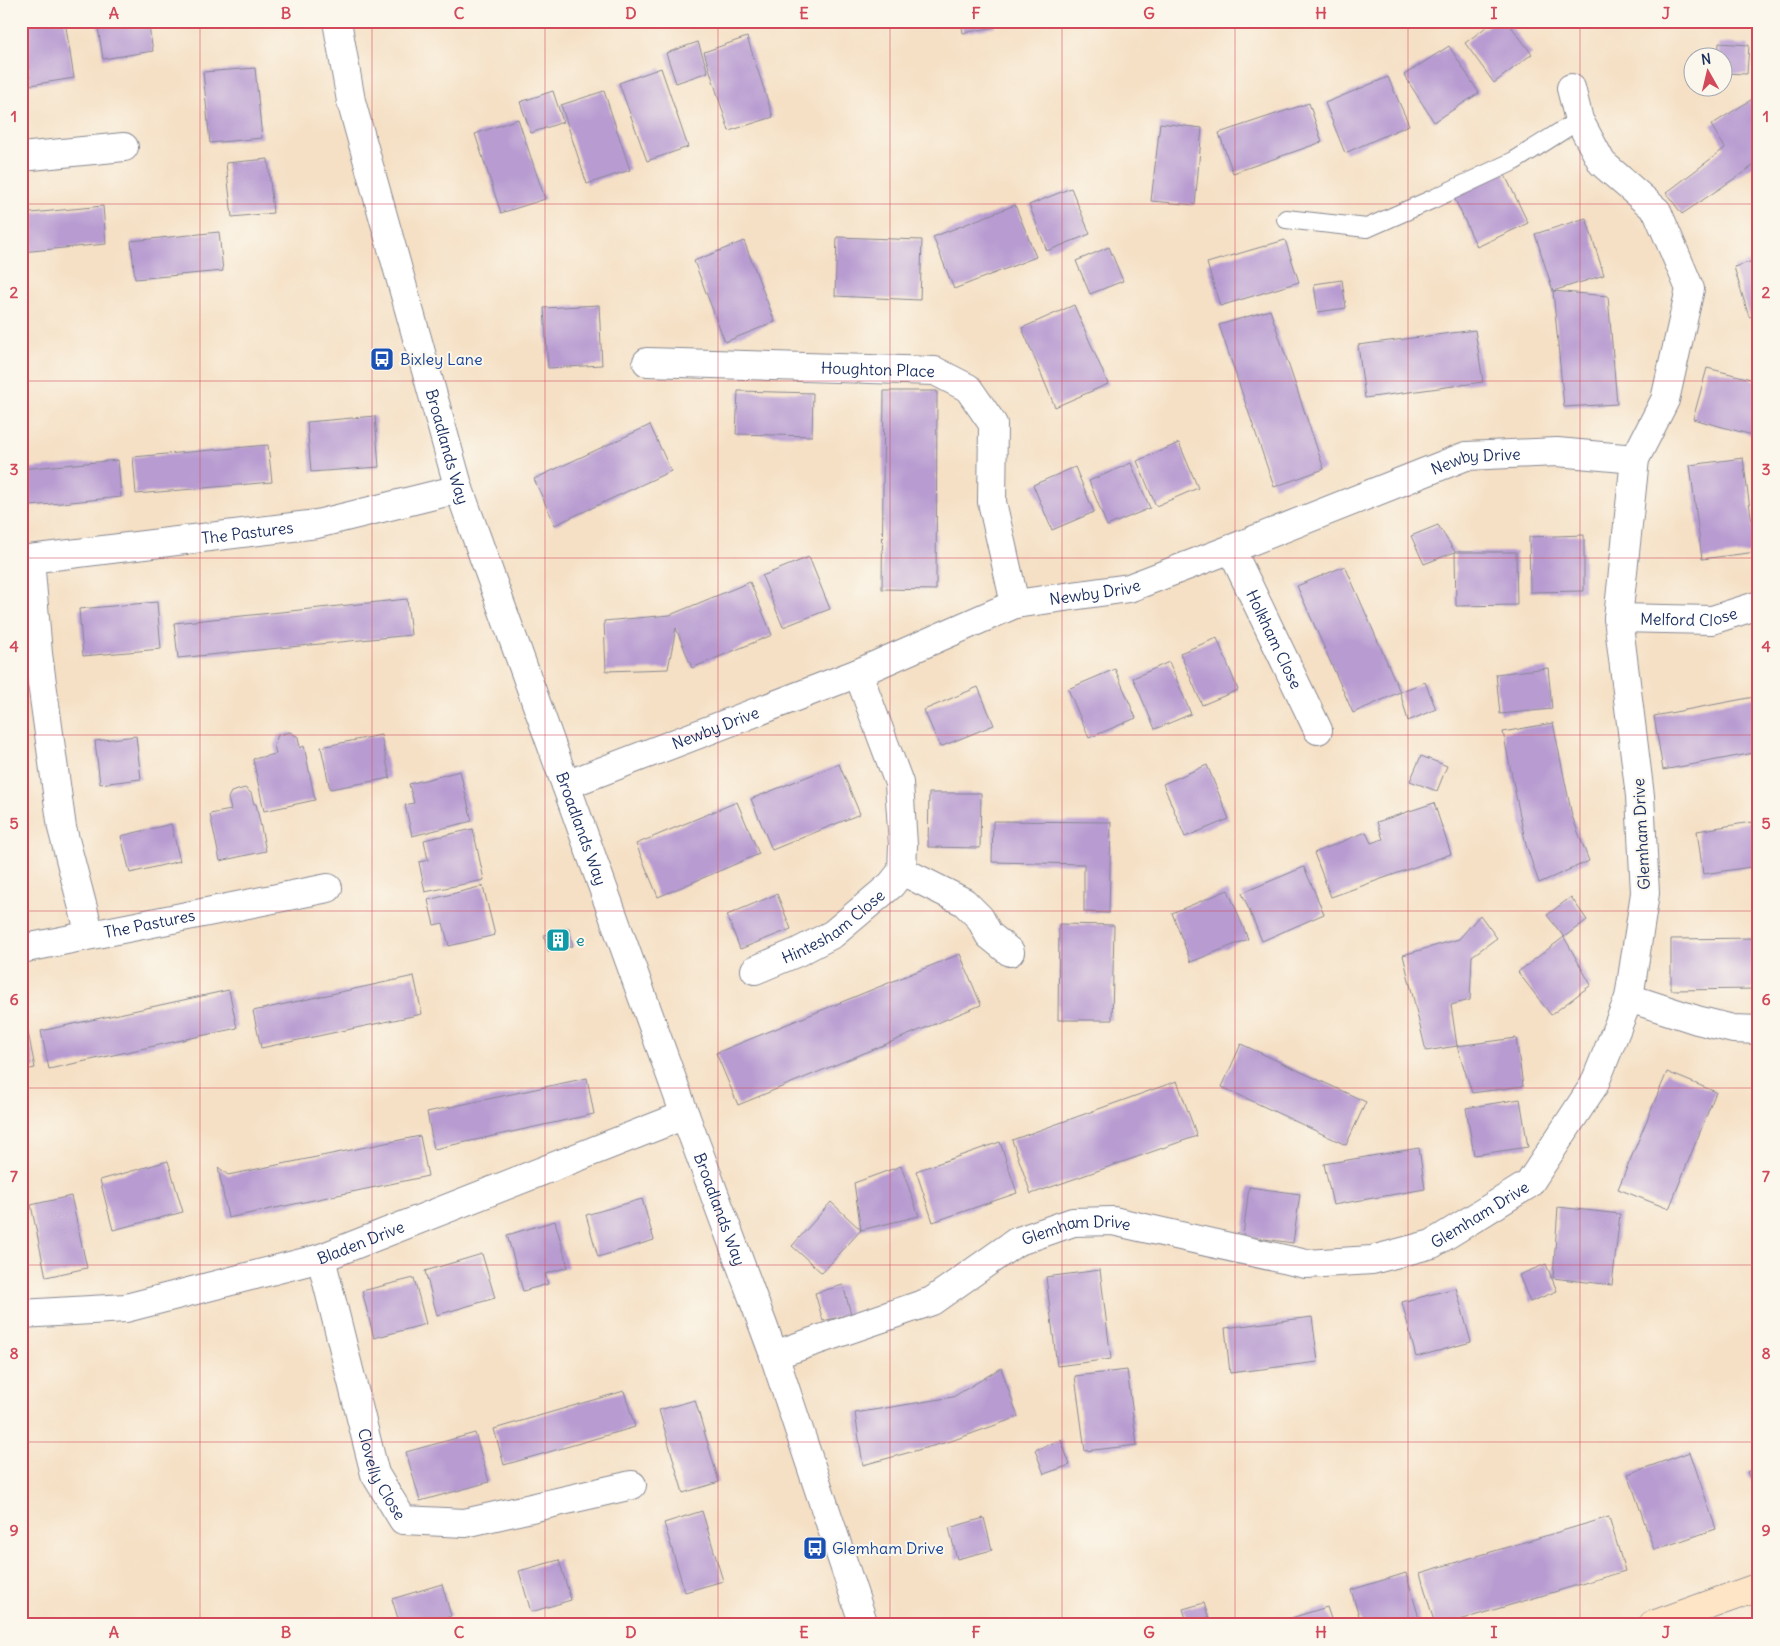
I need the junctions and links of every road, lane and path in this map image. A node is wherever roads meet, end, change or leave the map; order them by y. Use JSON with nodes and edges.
{"nodes":[{"id":1,"x":337,"y":21,"type":"edge"},
{"id":2,"x":1571,"y":88,"type":"dead end"},
{"id":3,"x":1579,"y":120,"type":"junction"},
{"id":4,"x":124,"y":147,"type":"dead end"},
{"id":5,"x":21,"y":157,"type":"edge"},
{"id":6,"x":1286,"y":219,"type":"dead end"},
{"id":7,"x":647,"y":362,"type":"dead end"},
{"id":8,"x":1634,"y":459,"type":"junction"},
{"id":9,"x":459,"y":489,"type":"junction"},
{"id":10,"x":1231,"y":549,"type":"junction"},
{"id":11,"x":26,"y":559,"type":"edge"},
{"id":12,"x":1015,"y":604,"type":"junction"},
{"id":13,"x":1759,"y":606,"type":"edge"},
{"id":14,"x":1618,"y":618,"type":"junction"},
{"id":15,"x":858,"y":673,"type":"junction"},
{"id":16,"x":1318,"y":730,"type":"dead end"},
{"id":17,"x":566,"y":785,"type":"junction"},
{"id":18,"x":902,"y":871,"type":"junction"},
{"id":19,"x":328,"y":888,"type":"dead end"},
{"id":20,"x":90,"y":935,"type":"junction"},
{"id":21,"x":21,"y":949,"type":"edge"},
{"id":22,"x":1010,"y":952,"type":"dead end"},
{"id":23,"x":755,"y":970,"type":"dead end"},
{"id":24,"x":1628,"y":998,"type":"junction"},
{"id":25,"x":1759,"y":1030,"type":"edge"},
{"id":26,"x":685,"y":1116,"type":"junction"},
{"id":27,"x":322,"y":1258,"type":"junction"},
{"id":28,"x":21,"y":1314,"type":"edge"},
{"id":29,"x":774,"y":1355,"type":"junction"},
{"id":30,"x":632,"y":1485,"type":"dead end"},
{"id":31,"x":1759,"y":1586,"type":"edge"},
{"id":32,"x":864,"y":1625,"type":"edge"},
{"id":33,"x":1653,"y":1625,"type":"edge"}],
"edges":[{"from":1,"to":9,"type":"street","name":"Broadlands Way"},
{"from":2,"to":3,"type":"street"},
{"from":3,"to":6,"type":"lane"},
{"from":3,"to":8,"type":"street"},
{"from":4,"to":5,"type":"street"},
{"from":7,"to":12,"type":"street","name":"Houghton Place"},
{"from":8,"to":10,"type":"street","name":"Newby Drive"},
{"from":8,"to":14,"type":"street","name":"Glemham Drive"},
{"from":9,"to":11,"type":"street","name":"The Pastures"},
{"from":9,"to":17,"type":"street","name":"Broadlands Way"},
{"from":10,"to":12,"type":"street","name":"Newby Drive"},
{"from":10,"to":16,"type":"street","name":"Holkham Close"},
{"from":11,"to":20,"type":"street","name":"The Pastures"},
{"from":12,"to":15,"type":"street","name":"Newby Drive"},
{"from":13,"to":14,"type":"street","name":"Melford Close"},
{"from":14,"to":24,"type":"street","name":"Glemham Drive"},
{"from":15,"to":17,"type":"street","name":"Newby Drive"},
{"from":15,"to":18,"type":"street"},
{"from":17,"to":26,"type":"street","name":"Broadlands Way"},
{"from":18,"to":22,"type":"street"},
{"from":18,"to":23,"type":"street","name":"Hintesham Close"},
{"from":19,"to":20,"type":"street","name":"The Pastures"},
{"from":20,"to":21,"type":"street","name":"The Pastures"},
{"from":24,"to":25,"type":"street"},
{"from":24,"to":29,"type":"street","name":"Glemham Drive"},
{"from":26,"to":27,"type":"street","name":"Bladen Drive"},
{"from":26,"to":29,"type":"street","name":"Broadlands Way"},
{"from":27,"to":28,"type":"street","name":"Bladen Drive"},
{"from":27,"to":30,"type":"street","name":"Clovelly Close"},
{"from":29,"to":32,"type":"street","name":"Broadlands Way"},
{"from":31,"to":33,"type":"street"}]}
